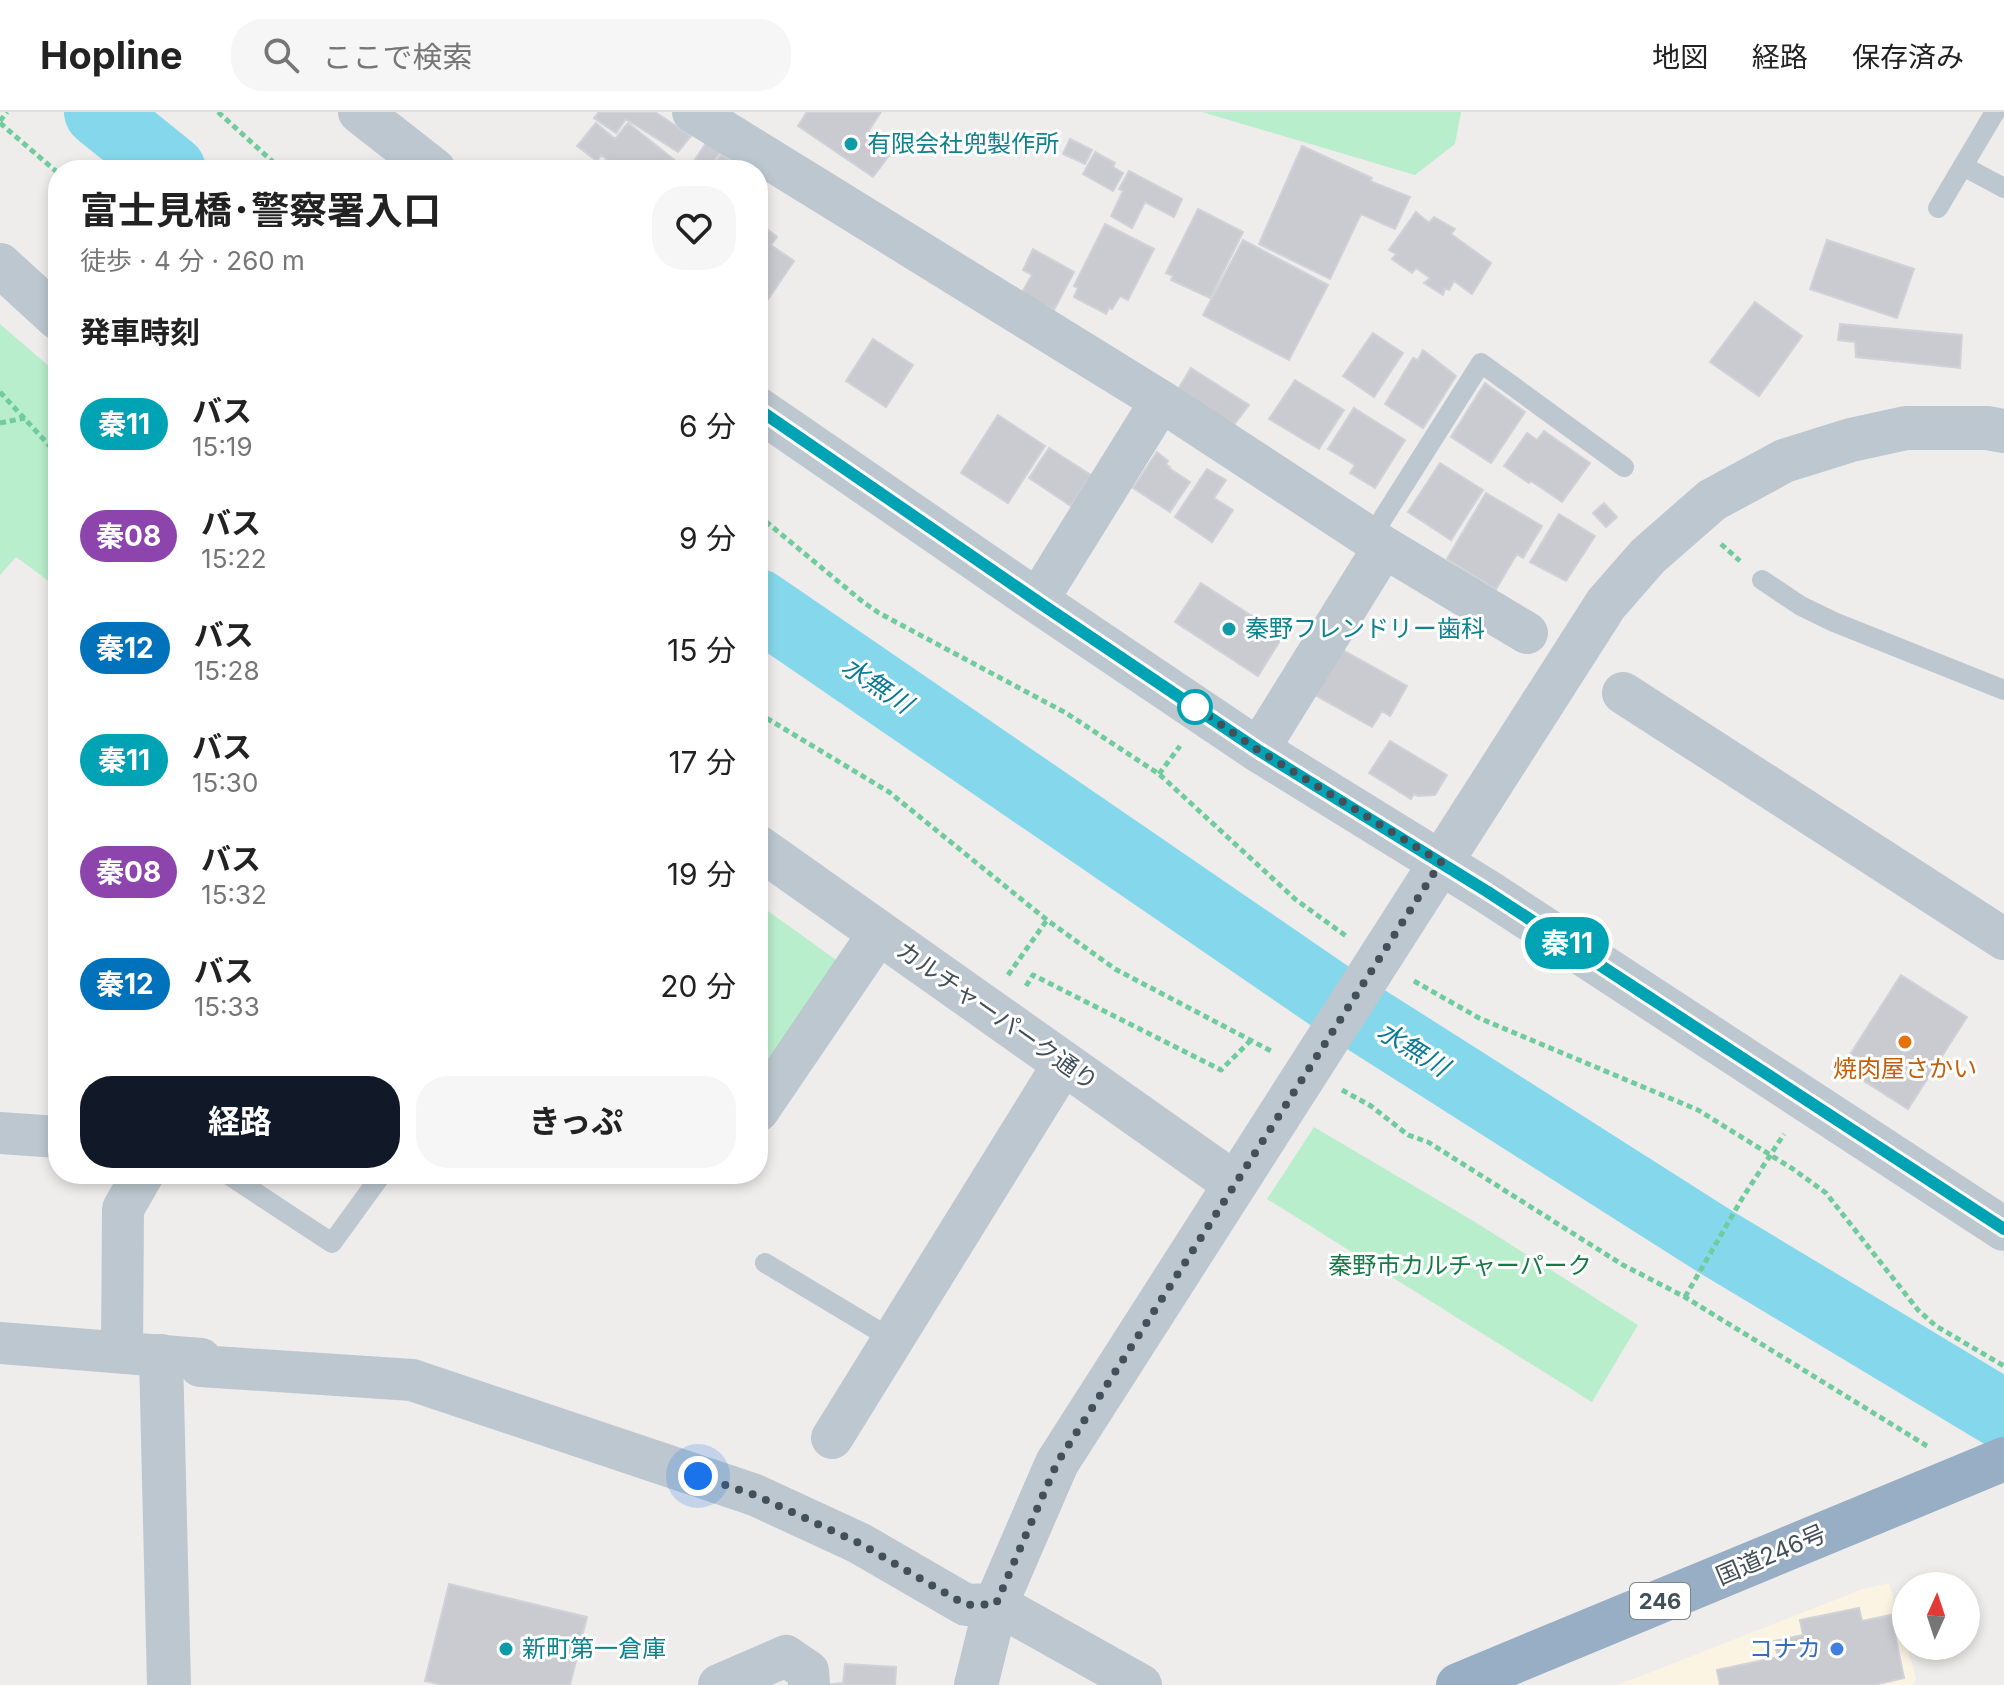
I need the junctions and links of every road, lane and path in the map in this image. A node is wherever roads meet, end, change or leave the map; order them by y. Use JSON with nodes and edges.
{"nodes":[{"id":1,"x":7,"y":112,"type":"edge"},
{"id":2,"x":218,"y":112,"type":"edge"},
{"id":3,"x":360,"y":112,"type":"edge"},
{"id":4,"x":693,"y":112,"type":"edge"},
{"id":5,"x":1995,"y":112,"type":"edge"},
{"id":6,"x":0,"y":122,"type":"edge"},
{"id":7,"x":271,"y":160,"type":"edge"},
{"id":8,"x":421,"y":160,"type":"edge"},
{"id":9,"x":48,"y":164,"type":"edge"},
{"id":10,"x":1963,"y":166,"type":"junction"},
{"id":11,"x":2004,"y":188,"type":"edge"},
{"id":12,"x":1938,"y":208,"type":"dead end"},
{"id":13,"x":0,"y":265,"type":"edge"},
{"id":14,"x":48,"y":309,"type":"edge"},
{"id":15,"x":0,"y":392,"type":"edge"},
{"id":16,"x":1161,"y":401,"type":"junction"},
{"id":17,"x":768,"y":416,"type":"edge"},
{"id":18,"x":25,"y":418,"type":"junction"},
{"id":19,"x":0,"y":423,"type":"edge"},
{"id":20,"x":2004,"y":431,"type":"edge"},
{"id":21,"x":48,"y":444,"type":"edge"},
{"id":22,"x":1624,"y":467,"type":"dead end"},
{"id":23,"x":768,"y":523,"type":"edge"},
{"id":24,"x":1712,"y":535,"type":"dead end"},
{"id":25,"x":1378,"y":542,"type":"junction"},
{"id":26,"x":1762,"y":580,"type":"joint"},
{"id":27,"x":1037,"y":601,"type":"junction"},
{"id":28,"x":1527,"y":633,"type":"dead end"},
{"id":29,"x":2004,"y":690,"type":"edge"},
{"id":30,"x":1623,"y":693,"type":"dead end"},
{"id":31,"x":768,"y":719,"type":"edge"},
{"id":32,"x":1183,"y":741,"type":"dead end"},
{"id":33,"x":1258,"y":750,"type":"junction"},
{"id":34,"x":1159,"y":774,"type":"junction"},
{"id":35,"x":768,"y":854,"type":"edge"},
{"id":36,"x":1430,"y":878,"type":"junction"},
{"id":37,"x":1047,"y":920,"type":"junction"},
{"id":38,"x":879,"y":933,"type":"junction"},
{"id":39,"x":2004,"y":939,"type":"edge"},
{"id":40,"x":1353,"y":941,"type":"dead end"},
{"id":41,"x":1006,"y":978,"type":"dead end"},
{"id":42,"x":1413,"y":981,"type":"dead end"},
{"id":43,"x":1024,"y":991,"type":"dead end"},
{"id":44,"x":1251,"y":1040,"type":"junction"},
{"id":45,"x":1277,"y":1055,"type":"dead end"},
{"id":46,"x":1064,"y":1063,"type":"junction"},
{"id":47,"x":1331,"y":1084,"type":"dead end"},
{"id":48,"x":768,"y":1096,"type":"edge"},
{"id":49,"x":1786,"y":1131,"type":"dead end"},
{"id":50,"x":0,"y":1133,"type":"edge"},
{"id":51,"x":48,"y":1136,"type":"edge"},
{"id":52,"x":1770,"y":1157,"type":"junction"},
{"id":53,"x":137,"y":1184,"type":"edge"},
{"id":54,"x":242,"y":1184,"type":"edge"},
{"id":55,"x":375,"y":1184,"type":"edge"},
{"id":56,"x":1235,"y":1184,"type":"junction"},
{"id":57,"x":2004,"y":1229,"type":"edge"},
{"id":58,"x":765,"y":1263,"type":"dead end"},
{"id":59,"x":1685,"y":1297,"type":"junction"},
{"id":60,"x":892,"y":1339,"type":"junction"},
{"id":61,"x":0,"y":1343,"type":"edge"},
{"id":62,"x":142,"y":1355,"type":"junction"},
{"id":63,"x":2004,"y":1366,"type":"edge"},
{"id":64,"x":832,"y":1438,"type":"dead end"},
{"id":65,"x":1937,"y":1452,"type":"dead end"},
{"id":66,"x":2004,"y":1459,"type":"edge"},
{"id":67,"x":996,"y":1604,"type":"junction"},
{"id":68,"x":169,"y":1685,"type":"edge"},
{"id":69,"x":719,"y":1685,"type":"edge"},
{"id":70,"x":809,"y":1685,"type":"edge"},
{"id":71,"x":976,"y":1685,"type":"edge"},
{"id":72,"x":1141,"y":1685,"type":"edge"},
{"id":73,"x":1458,"y":1685,"type":"edge"}],
"edges":[{"from":1,"to":6,"type":"path"},
{"from":2,"to":7,"type":"path"},
{"from":3,"to":8,"type":"street"},
{"from":4,"to":16,"type":"street"},
{"from":5,"to":10,"type":"lane"},
{"from":6,"to":9,"type":"path"},
{"from":10,"to":11,"type":"lane"},
{"from":10,"to":12,"type":"lane"},
{"from":13,"to":14,"type":"street"},
{"from":15,"to":18,"type":"path"},
{"from":16,"to":25,"type":"street"},
{"from":16,"to":27,"type":"street"},
{"from":17,"to":27,"type":"street"},
{"from":18,"to":19,"type":"path"},
{"from":18,"to":21,"type":"path"},
{"from":20,"to":36,"type":"street"},
{"from":22,"to":25,"type":"lane"},
{"from":23,"to":34,"type":"path"},
{"from":24,"to":26,"type":"path"},
{"from":25,"to":28,"type":"street"},
{"from":25,"to":33,"type":"street"},
{"from":26,"to":29,"type":"lane"},
{"from":27,"to":33,"type":"street"},
{"from":30,"to":39,"type":"street"},
{"from":31,"to":37,"type":"path"},
{"from":32,"to":34,"type":"path"},
{"from":33,"to":36,"type":"street"},
{"from":34,"to":40,"type":"path"},
{"from":35,"to":38,"type":"street","name":"カルチャーパーク通り"},
{"from":36,"to":56,"type":"street"},
{"from":36,"to":57,"type":"street"},
{"from":37,"to":41,"type":"path"},
{"from":37,"to":44,"type":"path"},
{"from":38,"to":46,"type":"street","name":"カルチャーパーク通り"},
{"from":38,"to":48,"type":"street"},
{"from":42,"to":52,"type":"path"},
{"from":43,"to":44,"type":"path"},
{"from":44,"to":45,"type":"path"},
{"from":46,"to":56,"type":"street","name":"カルチャーパーク通り"},
{"from":46,"to":60,"type":"street"},
{"from":47,"to":59,"type":"path"},
{"from":49,"to":52,"type":"path"},
{"from":50,"to":51,"type":"street"},
{"from":52,"to":59,"type":"path"},
{"from":52,"to":63,"type":"path"},
{"from":53,"to":62,"type":"street"},
{"from":54,"to":55,"type":"lane"},
{"from":56,"to":67,"type":"street"},
{"from":58,"to":60,"type":"lane"},
{"from":59,"to":65,"type":"path"},
{"from":60,"to":64,"type":"street"},
{"from":61,"to":62,"type":"street"},
{"from":62,"to":67,"type":"street"},
{"from":62,"to":68,"type":"street"},
{"from":66,"to":73,"type":"highway","name":"国道246号","number":"246"},
{"from":67,"to":71,"type":"street"},
{"from":67,"to":72,"type":"street"},
{"from":69,"to":70,"type":"street"}]}
